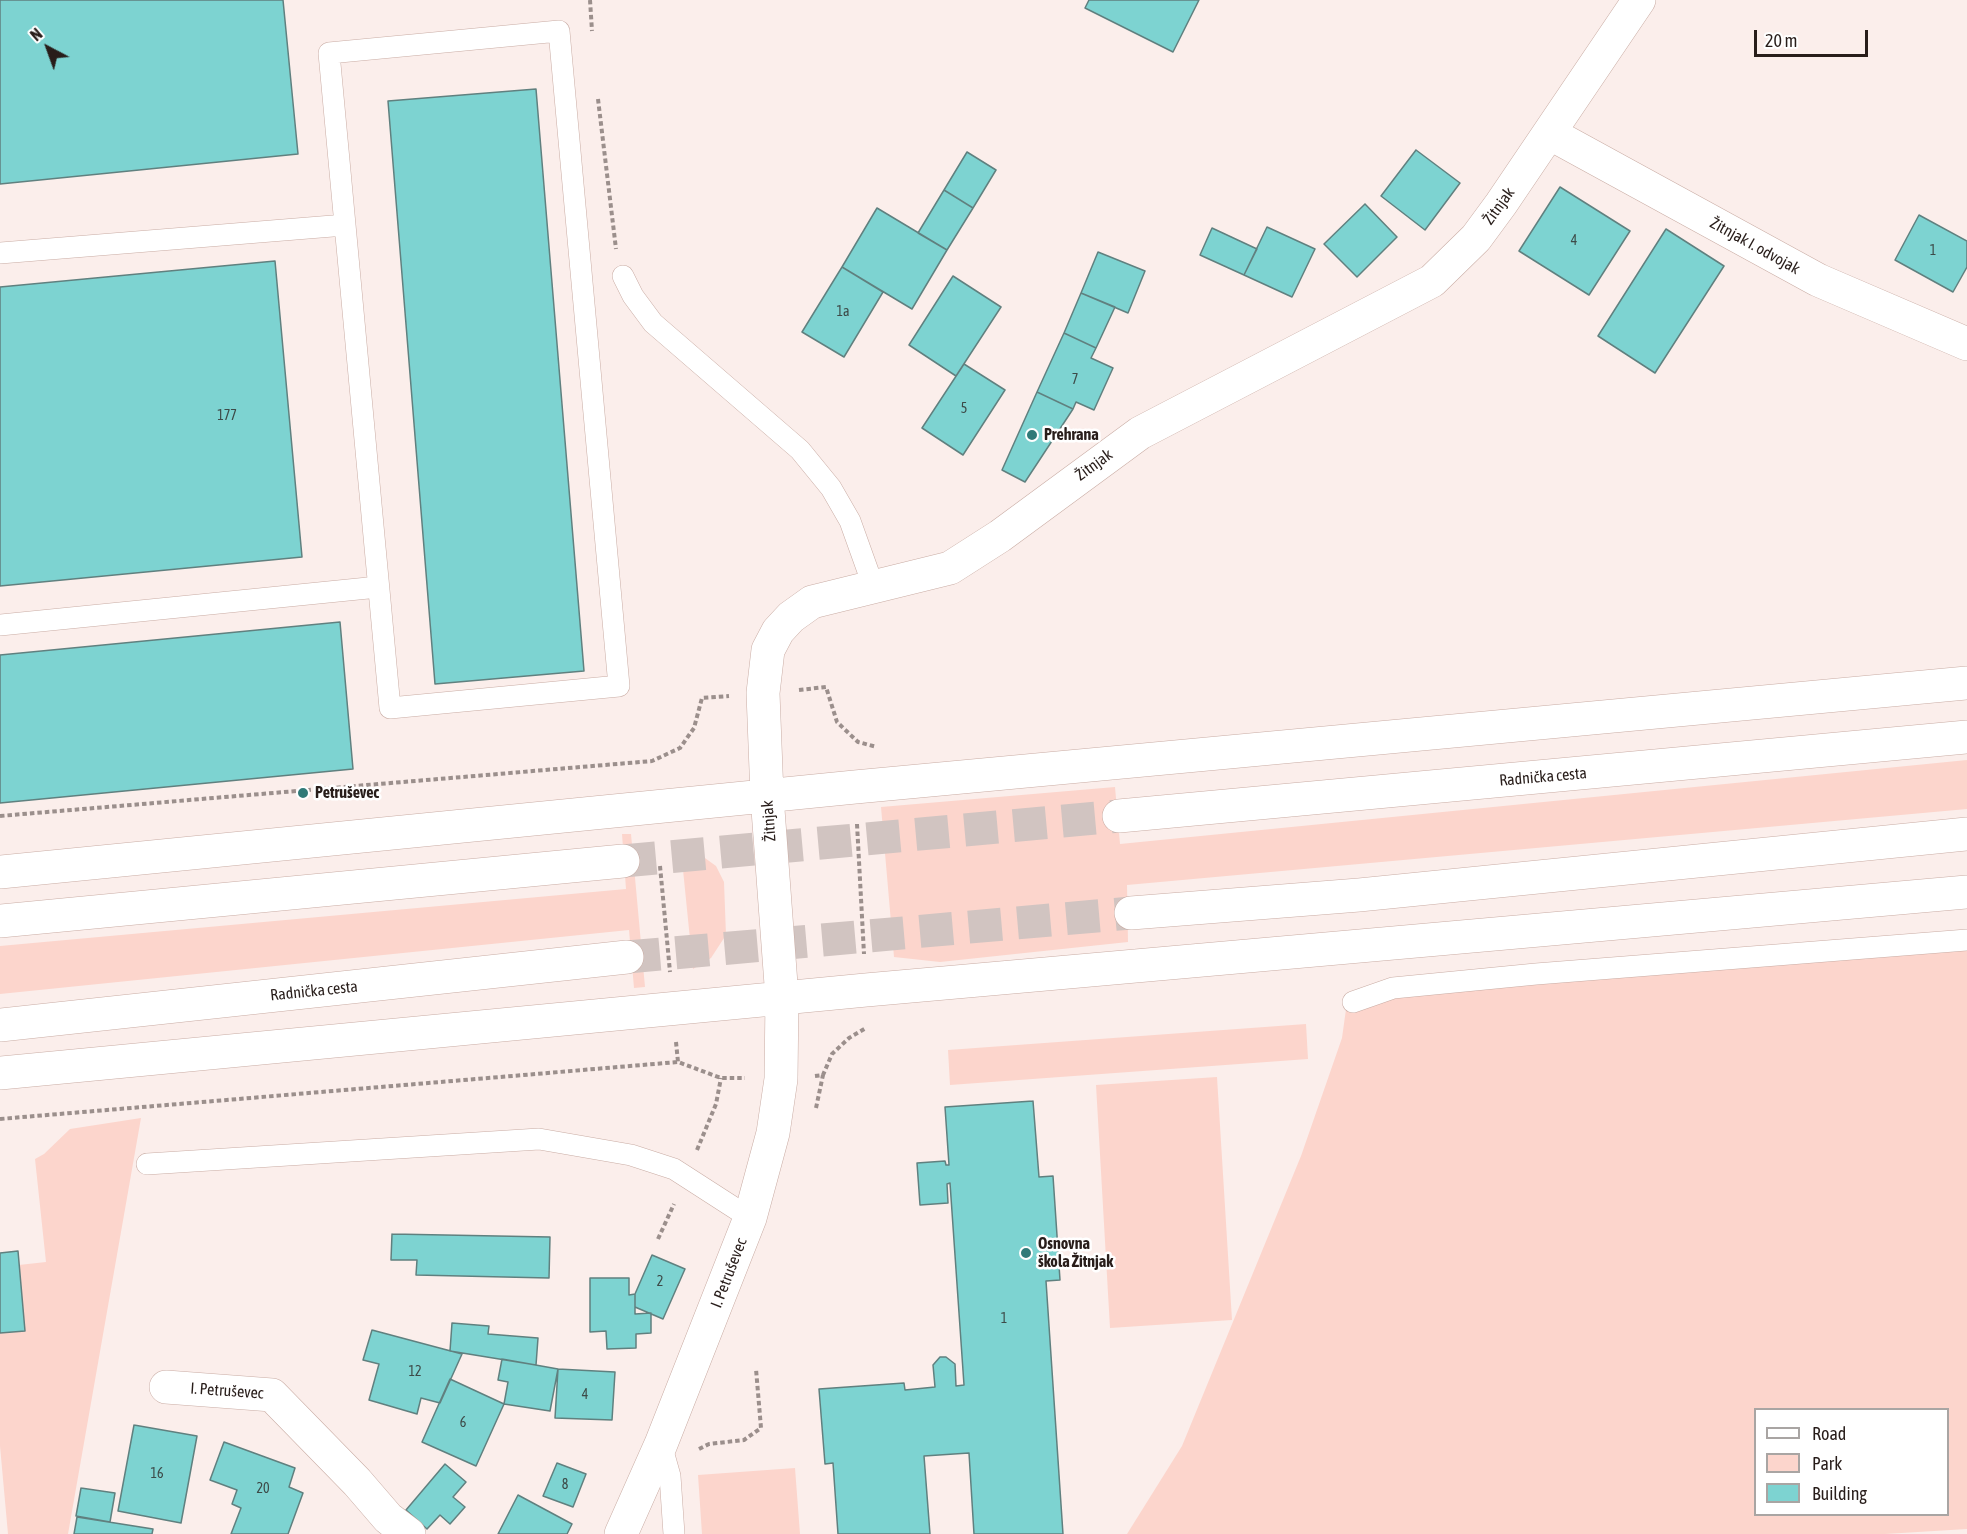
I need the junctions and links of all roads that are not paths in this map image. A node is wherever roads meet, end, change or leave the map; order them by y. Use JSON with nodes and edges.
{"nodes":[{"id":1,"x":1639,"y":0,"type":"edge"},
{"id":2,"x":1551,"y":134,"type":"junction"},
{"id":3,"x":345,"y":225,"type":"junction"},
{"id":4,"x":0,"y":253,"type":"edge"},
{"id":5,"x":623,"y":276,"type":"road end"},
{"id":6,"x":1967,"y":344,"type":"edge"},
{"id":7,"x":378,"y":587,"type":"junction"},
{"id":8,"x":874,"y":588,"type":"junction"},
{"id":9,"x":0,"y":625,"type":"edge"},
{"id":10,"x":1967,"y":683,"type":"edge"},
{"id":11,"x":1967,"y":737,"type":"edge"},
{"id":12,"x":767,"y":796,"type":"junction"},
{"id":13,"x":1119,"y":816,"type":"tunnel mouth"},
{"id":14,"x":1967,"y":834,"type":"edge"},
{"id":15,"x":623,"y":861,"type":"tunnel mouth"},
{"id":16,"x":0,"y":872,"type":"edge"},
{"id":17,"x":1967,"y":892,"type":"edge"},
{"id":18,"x":1131,"y":913,"type":"tunnel mouth"},
{"id":19,"x":0,"y":921,"type":"edge"},
{"id":20,"x":1967,"y":940,"type":"edge"},
{"id":21,"x":627,"y":957,"type":"tunnel mouth"},
{"id":22,"x":782,"y":999,"type":"junction"},
{"id":23,"x":1353,"y":1002,"type":"dead end"},
{"id":24,"x":0,"y":1025,"type":"edge"},
{"id":25,"x":0,"y":1073,"type":"edge"},
{"id":26,"x":147,"y":1164,"type":"dead end"},
{"id":27,"x":750,"y":1218,"type":"junction"},
{"id":28,"x":166,"y":1387,"type":"dead end"},
{"id":29,"x":661,"y":1444,"type":"junction"},
{"id":30,"x":409,"y":1534,"type":"edge"},
{"id":31,"x":621,"y":1534,"type":"edge"},
{"id":32,"x":674,"y":1534,"type":"edge"}],
"edges":[{"from":1,"to":2,"type":"main road","name":"Žitnjak"},
{"from":2,"to":6,"type":"main road","name":"Žitnjak I. odvojak"},
{"from":2,"to":8,"type":"main road","name":"Žitnjak"},
{"from":3,"to":4,"type":"lane"},
{"from":3,"to":7,"type":"lane"},
{"from":3,"to":7,"type":"lane"},
{"from":5,"to":8,"type":"lane"},
{"from":7,"to":9,"type":"lane"},
{"from":8,"to":12,"type":"main road","name":"Žitnjak"},
{"from":10,"to":12,"type":"main road"},
{"from":11,"to":13,"type":"main road","name":"Radnička cesta"},
{"from":12,"to":16,"type":"main road"},
{"from":12,"to":22,"type":"main road","name":"Žitnjak"},
{"from":14,"to":18,"type":"main road"},
{"from":15,"to":19,"type":"main road"},
{"from":17,"to":22,"type":"main road"},
{"from":20,"to":23,"type":"lane"},
{"from":21,"to":24,"type":"main road","name":"Radnička cesta"},
{"from":22,"to":25,"type":"main road"},
{"from":22,"to":27,"type":"main road","name":"I. Petruševec"},
{"from":26,"to":27,"type":"lane"},
{"from":27,"to":29,"type":"main road","name":"I. Petruševec"},
{"from":28,"to":30,"type":"main road","name":"I. Petruševec"},
{"from":29,"to":31,"type":"main road","name":"I. Petruševec"},
{"from":29,"to":32,"type":"lane"}]}
